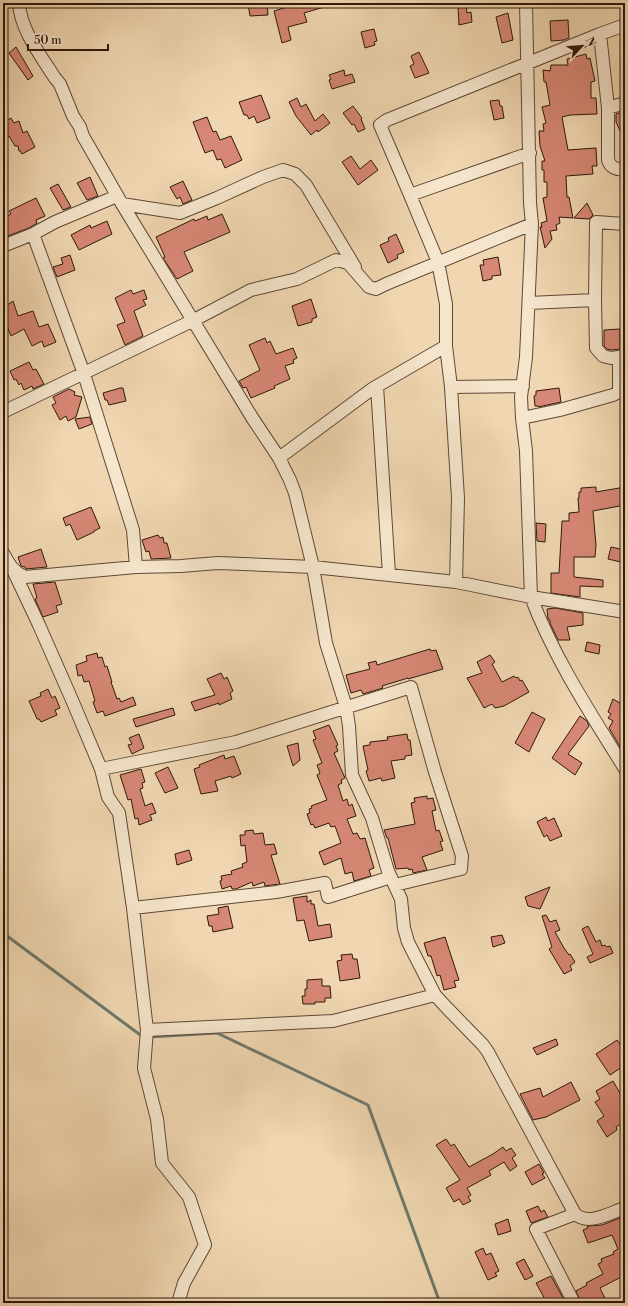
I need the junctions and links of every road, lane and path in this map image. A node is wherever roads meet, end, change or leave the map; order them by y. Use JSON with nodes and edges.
{"nodes":[{"id":1,"x":19,"y":3,"type":"edge"},
{"id":2,"x":526,"y":3,"type":"edge"},
{"id":3,"x":625,"y":25,"type":"edge"},
{"id":4,"x":600,"y":34,"type":"junction"},
{"id":5,"x":527,"y":63,"type":"junction"},
{"id":6,"x":625,"y":103,"type":"edge"},
{"id":7,"x":608,"y":108,"type":"junction"},
{"id":8,"x":530,"y":153,"type":"junction"},
{"id":9,"x":625,"y":170,"type":"edge"},
{"id":10,"x":410,"y":196,"type":"junction"},
{"id":11,"x":120,"y":200,"type":"junction"},
{"id":12,"x":532,"y":224,"type":"junction"},
{"id":13,"x":625,"y":224,"type":"edge"},
{"id":14,"x":33,"y":234,"type":"junction"},
{"id":15,"x":3,"y":246,"type":"edge"},
{"id":16,"x":438,"y":262,"type":"junction"},
{"id":17,"x":359,"y":274,"type":"junction"},
{"id":18,"x":595,"y":300,"type":"junction"},
{"id":19,"x":529,"y":303,"type":"junction"},
{"id":20,"x":194,"y":320,"type":"junction"},
{"id":21,"x":446,"y":346,"type":"junction"},
{"id":22,"x":622,"y":356,"type":"edge"},
{"id":23,"x":84,"y":374,"type":"junction"},
{"id":24,"x":377,"y":386,"type":"junction"},
{"id":25,"x":523,"y":386,"type":"junction"},
{"id":26,"x":451,"y":387,"type":"junction"},
{"id":27,"x":3,"y":412,"type":"edge"},
{"id":28,"x":522,"y":418,"type":"junction"},
{"id":29,"x":278,"y":458,"type":"junction"},
{"id":30,"x":3,"y":553,"type":"edge"},
{"id":31,"x":136,"y":567,"type":"junction"},
{"id":32,"x":313,"y":567,"type":"junction"},
{"id":33,"x":13,"y":570,"type":"junction"},
{"id":34,"x":389,"y":574,"type":"junction"},
{"id":35,"x":456,"y":582,"type":"junction"},
{"id":36,"x":531,"y":597,"type":"junction"},
{"id":37,"x":625,"y":612,"type":"edge"},
{"id":38,"x":346,"y":707,"type":"junction"},
{"id":39,"x":101,"y":769,"type":"junction"},
{"id":40,"x":625,"y":769,"type":"edge"},
{"id":41,"x":393,"y":881,"type":"junction"},
{"id":42,"x":133,"y":908,"type":"junction"},
{"id":43,"x":435,"y":995,"type":"junction"},
{"id":44,"x":147,"y":1030,"type":"junction"},
{"id":45,"x":625,"y":1208,"type":"edge"},
{"id":46,"x":574,"y":1214,"type":"junction"},
{"id":47,"x":178,"y":1303,"type":"edge"},
{"id":48,"x":574,"y":1303,"type":"edge"}],
"edges":[{"from":1,"to":11,"type":"street"},
{"from":2,"to":5,"type":"street"},
{"from":3,"to":4,"type":"street"},
{"from":4,"to":5,"type":"street"},
{"from":4,"to":7,"type":"street"},
{"from":5,"to":8,"type":"street"},
{"from":5,"to":10,"type":"street"},
{"from":6,"to":7,"type":"street"},
{"from":7,"to":9,"type":"street"},
{"from":8,"to":10,"type":"street"},
{"from":8,"to":12,"type":"street"},
{"from":10,"to":16,"type":"street"},
{"from":11,"to":14,"type":"street"},
{"from":11,"to":17,"type":"street"},
{"from":11,"to":20,"type":"street"},
{"from":12,"to":16,"type":"street"},
{"from":12,"to":19,"type":"street"},
{"from":13,"to":18,"type":"street"},
{"from":14,"to":15,"type":"street"},
{"from":14,"to":23,"type":"street"},
{"from":16,"to":17,"type":"street"},
{"from":16,"to":21,"type":"street"},
{"from":17,"to":20,"type":"street"},
{"from":18,"to":19,"type":"street"},
{"from":18,"to":22,"type":"street"},
{"from":19,"to":25,"type":"street"},
{"from":20,"to":23,"type":"street"},
{"from":20,"to":29,"type":"street"},
{"from":21,"to":24,"type":"street"},
{"from":21,"to":26,"type":"street"},
{"from":22,"to":28,"type":"street"},
{"from":23,"to":27,"type":"street"},
{"from":23,"to":31,"type":"street"},
{"from":24,"to":29,"type":"street"},
{"from":24,"to":34,"type":"street"},
{"from":25,"to":26,"type":"street"},
{"from":25,"to":28,"type":"street"},
{"from":26,"to":35,"type":"street"},
{"from":28,"to":36,"type":"street"},
{"from":29,"to":32,"type":"street"},
{"from":30,"to":33,"type":"street"},
{"from":31,"to":32,"type":"street"},
{"from":31,"to":33,"type":"street"},
{"from":32,"to":34,"type":"street"},
{"from":32,"to":38,"type":"street"},
{"from":33,"to":39,"type":"street"},
{"from":34,"to":35,"type":"street"},
{"from":35,"to":36,"type":"street"},
{"from":36,"to":37,"type":"street"},
{"from":36,"to":40,"type":"street"},
{"from":38,"to":39,"type":"street"},
{"from":38,"to":41,"type":"street"},
{"from":38,"to":41,"type":"street"},
{"from":39,"to":42,"type":"street"},
{"from":41,"to":42,"type":"street"},
{"from":41,"to":43,"type":"street"},
{"from":42,"to":44,"type":"street"},
{"from":43,"to":44,"type":"street"},
{"from":43,"to":46,"type":"street"},
{"from":44,"to":47,"type":"street"},
{"from":45,"to":46,"type":"street"},
{"from":46,"to":48,"type":"street"}]}
